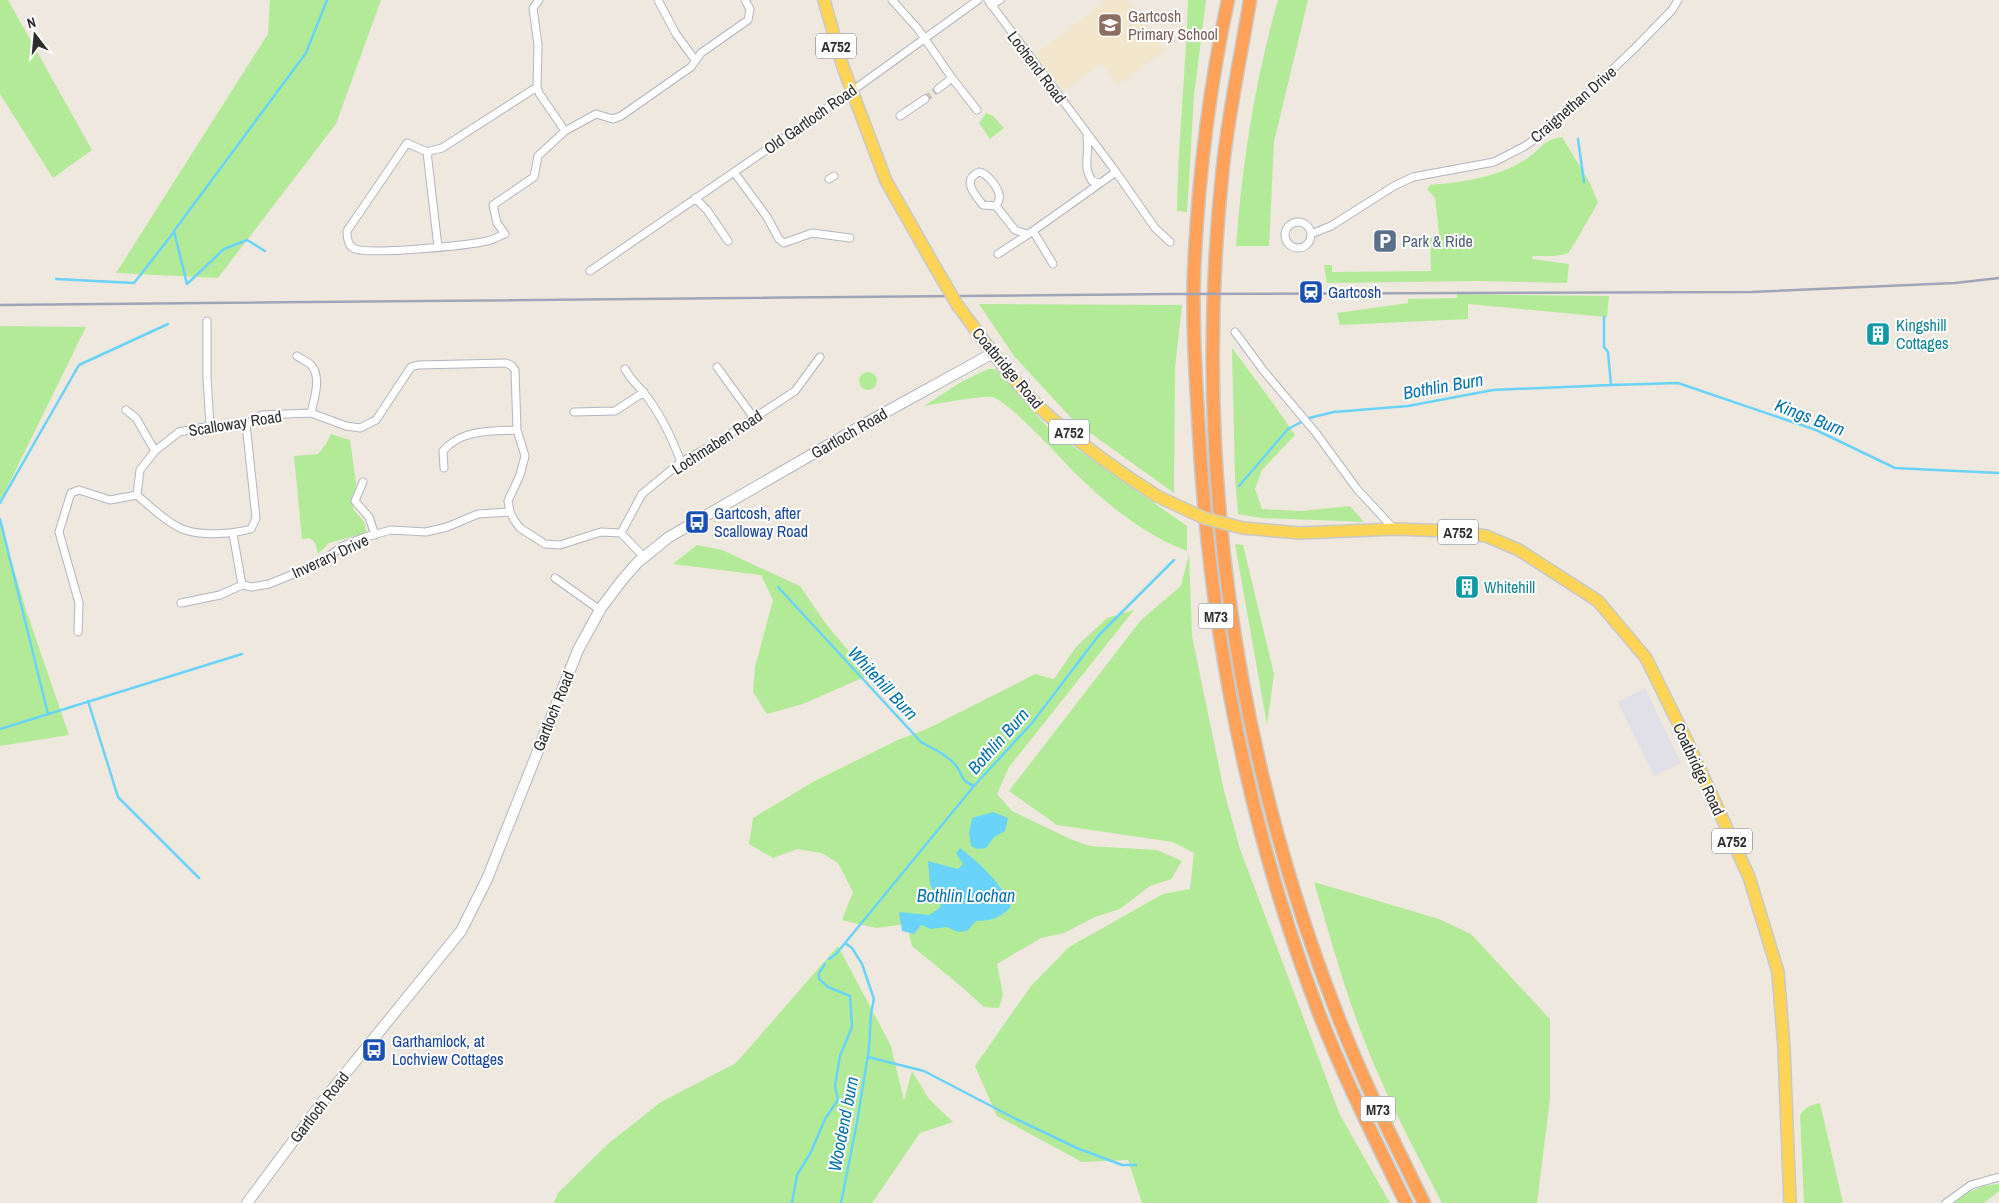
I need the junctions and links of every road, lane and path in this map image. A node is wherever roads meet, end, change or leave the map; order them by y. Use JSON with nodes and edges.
{"nodes":[{"id":1,"x":539,"y":0,"type":"edge"},
{"id":2,"x":658,"y":0,"type":"edge"},
{"id":3,"x":746,"y":0,"type":"edge"},
{"id":4,"x":824,"y":0,"type":"edge"},
{"id":5,"x":892,"y":0,"type":"edge"},
{"id":6,"x":978,"y":0,"type":"edge"},
{"id":7,"x":1000,"y":0,"type":"edge"},
{"id":8,"x":1223,"y":0,"type":"edge"},
{"id":9,"x":1228,"y":0,"type":"edge"},
{"id":10,"x":1250,"y":0,"type":"edge"},
{"id":11,"x":1258,"y":0,"type":"edge"},
{"id":12,"x":1678,"y":0,"type":"edge"},
{"id":13,"x":989,"y":3,"type":"edge"},
{"id":14,"x":924,"y":40,"type":"junction"},
{"id":15,"x":1217,"y":52,"type":"junction"},
{"id":16,"x":695,"y":60,"type":"junction"},
{"id":17,"x":952,"y":78,"type":"junction"},
{"id":18,"x":537,"y":87,"type":"junction"},
{"id":19,"x":938,"y":89,"type":"tunnel mouth"},
{"id":20,"x":852,"y":90,"type":"junction"},
{"id":21,"x":925,"y":99,"type":"tunnel mouth"},
{"id":22,"x":1232,"y":103,"type":"junction"},
{"id":23,"x":977,"y":110,"type":"dead end"},
{"id":24,"x":900,"y":116,"type":"dead end"},
{"id":25,"x":565,"y":131,"type":"junction"},
{"id":26,"x":1087,"y":134,"type":"junction"},
{"id":27,"x":427,"y":152,"type":"junction"},
{"id":28,"x":734,"y":172,"type":"junction"},
{"id":29,"x":1116,"y":172,"type":"junction"},
{"id":30,"x":1100,"y":183,"type":"junction"},
{"id":31,"x":695,"y":198,"type":"junction"},
{"id":32,"x":996,"y":206,"type":"junction"},
{"id":33,"x":1030,"y":232,"type":"junction"},
{"id":34,"x":1311,"y":234,"type":"dead end"},
{"id":35,"x":850,"y":238,"type":"dead end"},
{"id":36,"x":728,"y":241,"type":"dead end"},
{"id":37,"x":1170,"y":242,"type":"dead end"},
{"id":38,"x":438,"y":247,"type":"junction"},
{"id":39,"x":998,"y":254,"type":"dead end"},
{"id":40,"x":1053,"y":264,"type":"dead end"},
{"id":41,"x":590,"y":271,"type":"dead end"},
{"id":42,"x":207,"y":321,"type":"dead end"},
{"id":43,"x":1235,"y":332,"type":"dead end"},
{"id":44,"x":993,"y":353,"type":"junction"},
{"id":45,"x":297,"y":356,"type":"dead end"},
{"id":46,"x":820,"y":357,"type":"dead end"},
{"id":47,"x":717,"y":367,"type":"dead end"},
{"id":48,"x":625,"y":369,"type":"dead end"},
{"id":49,"x":644,"y":392,"type":"junction"},
{"id":50,"x":126,"y":410,"type":"dead end"},
{"id":51,"x":574,"y":412,"type":"dead end"},
{"id":52,"x":311,"y":413,"type":"junction"},
{"id":53,"x":754,"y":418,"type":"junction"},
{"id":54,"x":246,"y":424,"type":"junction"},
{"id":55,"x":210,"y":426,"type":"junction"},
{"id":56,"x":517,"y":430,"type":"junction"},
{"id":57,"x":155,"y":451,"type":"junction"},
{"id":58,"x":681,"y":462,"type":"junction"},
{"id":59,"x":444,"y":468,"type":"dead end"},
{"id":60,"x":363,"y":482,"type":"dead end"},
{"id":61,"x":137,"y":495,"type":"junction"},
{"id":62,"x":510,"y":512,"type":"junction"},
{"id":63,"x":1394,"y":529,"type":"junction"},
{"id":64,"x":621,"y":533,"type":"junction"},
{"id":65,"x":234,"y":534,"type":"junction"},
{"id":66,"x":375,"y":535,"type":"junction"},
{"id":67,"x":644,"y":557,"type":"junction"},
{"id":68,"x":555,"y":578,"type":"dead end"},
{"id":69,"x":242,"y":585,"type":"junction"},
{"id":70,"x":181,"y":603,"type":"dead end"},
{"id":71,"x":600,"y":610,"type":"junction"},
{"id":72,"x":78,"y":632,"type":"dead end"},
{"id":73,"x":1999,"y":1177,"type":"edge"},
{"id":74,"x":247,"y":1203,"type":"edge"},
{"id":75,"x":1406,"y":1203,"type":"edge"},
{"id":76,"x":1424,"y":1203,"type":"edge"},
{"id":77,"x":1790,"y":1203,"type":"edge"},
{"id":78,"x":1946,"y":1203,"type":"edge"}],
"edges":[{"from":1,"to":18,"type":"street"},
{"from":2,"to":16,"type":"street"},
{"from":3,"to":16,"type":"street"},
{"from":4,"to":20,"type":"main road","number":"A752"},
{"from":5,"to":14,"type":"street"},
{"from":6,"to":14,"type":"street","name":"Old Gartloch Road"},
{"from":7,"to":13,"type":"street"},
{"from":8,"to":15,"type":"highway"},
{"from":9,"to":15,"type":"highway","number":"M73"},
{"from":10,"to":22,"type":"highway","number":"M73"},
{"from":11,"to":22,"type":"highway"},
{"from":12,"to":34,"type":"street","name":"Craignethan Drive"},
{"from":13,"to":26,"type":"street","name":"Lochend Road"},
{"from":14,"to":17,"type":"street"},
{"from":14,"to":20,"type":"street","name":"Old Gartloch Road"},
{"from":15,"to":75,"type":"highway","number":"M73"},
{"from":16,"to":25,"type":"street"},
{"from":17,"to":19,"type":"street"},
{"from":17,"to":23,"type":"street"},
{"from":18,"to":25,"type":"street"},
{"from":18,"to":27,"type":"street"},
{"from":20,"to":28,"type":"street","name":"Old Gartloch Road"},
{"from":20,"to":44,"type":"main road","name":"Coatbridge Road","number":"A752","bridge":true},
{"from":21,"to":24,"type":"street"},
{"from":22,"to":76,"type":"highway","number":"M73"},
{"from":25,"to":38,"type":"street"},
{"from":26,"to":29,"type":"street","name":"Lochend Road"},
{"from":26,"to":30,"type":"street"},
{"from":27,"to":38,"type":"street"},
{"from":27,"to":38,"type":"street"},
{"from":28,"to":31,"type":"street","name":"Old Gartloch Road"},
{"from":28,"to":35,"type":"street"},
{"from":29,"to":30,"type":"street"},
{"from":29,"to":37,"type":"street","name":"Lochend Road"},
{"from":30,"to":33,"type":"street"},
{"from":31,"to":36,"type":"street"},
{"from":31,"to":41,"type":"street","name":"Old Gartloch Road"},
{"from":32,"to":32,"type":"street"},
{"from":32,"to":33,"type":"street"},
{"from":33,"to":39,"type":"street"},
{"from":33,"to":40,"type":"street"},
{"from":42,"to":55,"type":"street"},
{"from":43,"to":63,"type":"street"},
{"from":44,"to":63,"type":"main road","name":"Coatbridge Road","number":"A752","bridge":true},
{"from":44,"to":67,"type":"main road","name":"Gartloch Road"},
{"from":45,"to":52,"type":"street"},
{"from":46,"to":53,"type":"street","name":"Lochmaben Road"},
{"from":47,"to":53,"type":"street"},
{"from":48,"to":49,"type":"street"},
{"from":49,"to":51,"type":"street"},
{"from":49,"to":58,"type":"street"},
{"from":50,"to":57,"type":"street"},
{"from":52,"to":54,"type":"street","name":"Scalloway Road"},
{"from":52,"to":56,"type":"street","name":"Scalloway Road"},
{"from":53,"to":58,"type":"street","name":"Lochmaben Road"},
{"from":54,"to":55,"type":"street","name":"Scalloway Road"},
{"from":54,"to":65,"type":"street"},
{"from":55,"to":57,"type":"street","name":"Scalloway Road"},
{"from":56,"to":59,"type":"street"},
{"from":56,"to":62,"type":"street"},
{"from":57,"to":61,"type":"street","name":"Scalloway Road"},
{"from":58,"to":64,"type":"street","name":"Lochmaben Road"},
{"from":60,"to":66,"type":"street"},
{"from":61,"to":65,"type":"street"},
{"from":61,"to":72,"type":"street"},
{"from":62,"to":64,"type":"street"},
{"from":62,"to":66,"type":"street","name":"Inverary Drive"},
{"from":63,"to":77,"type":"main road","name":"Coatbridge Road","number":"A752"},
{"from":64,"to":67,"type":"street"},
{"from":65,"to":69,"type":"street"},
{"from":66,"to":69,"type":"street","name":"Inverary Drive"},
{"from":67,"to":71,"type":"main road","name":"Gartloch Road"},
{"from":68,"to":71,"type":"street"},
{"from":69,"to":70,"type":"street","name":"Inverary Drive"},
{"from":71,"to":74,"type":"main road","name":"Gartloch Road"},
{"from":73,"to":78,"type":"street"}]}
